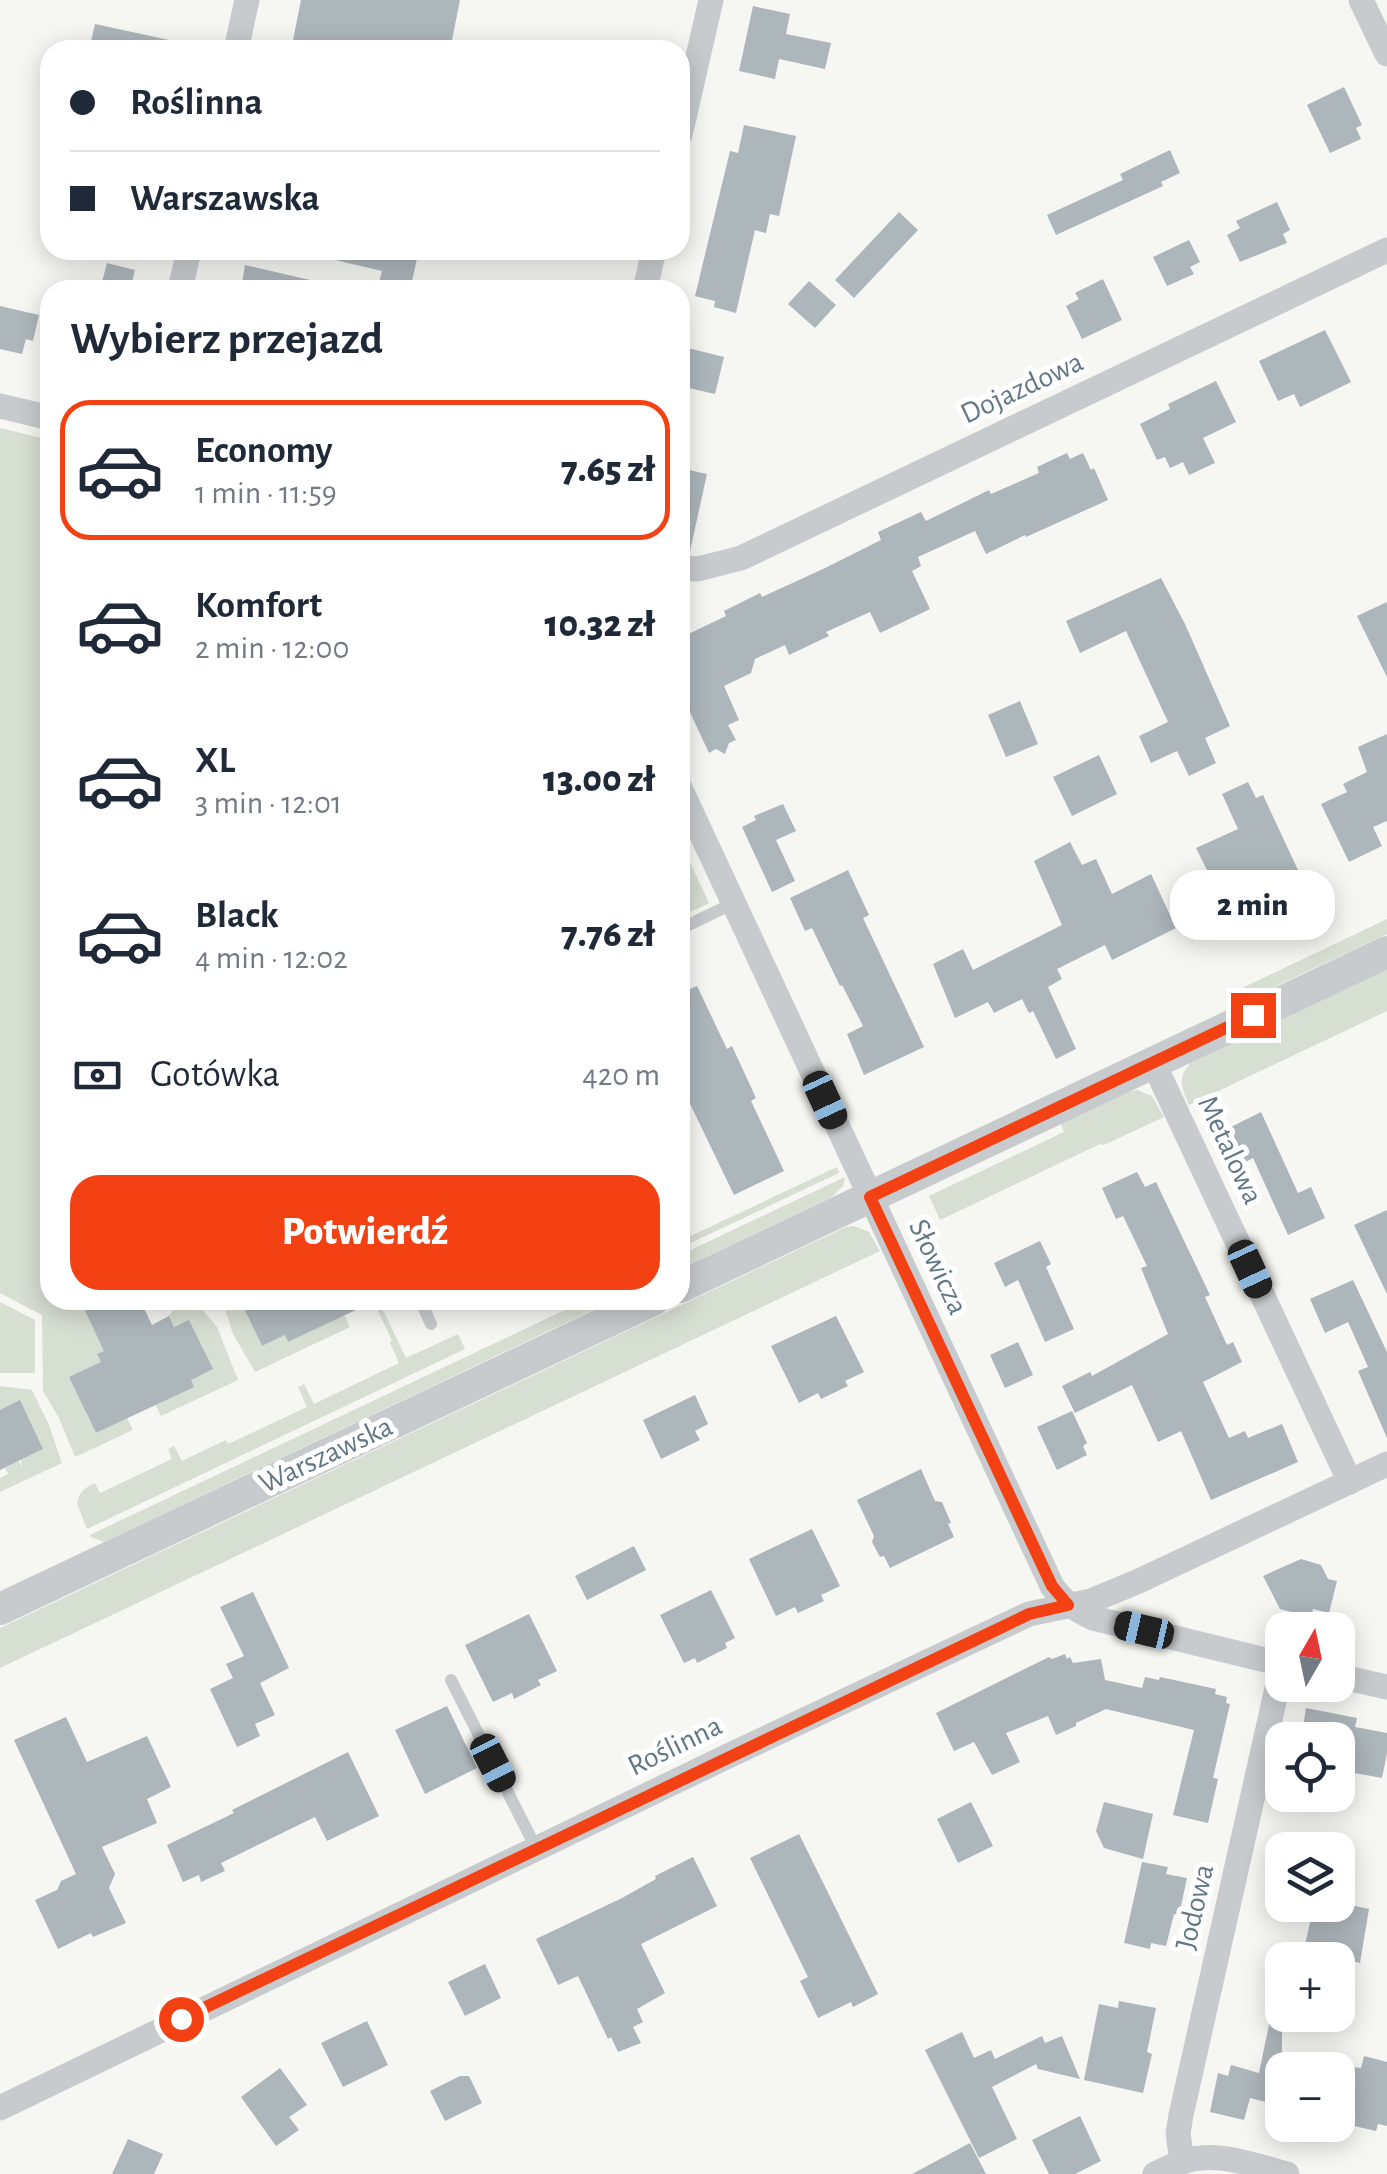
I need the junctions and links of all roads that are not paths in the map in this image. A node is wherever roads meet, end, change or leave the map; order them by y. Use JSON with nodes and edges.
{"nodes":[{"id":1,"x":247,"y":0,"type":"edge"},
{"id":2,"x":711,"y":0,"type":"edge"},
{"id":3,"x":1361,"y":0,"type":"edge"},
{"id":4,"x":238,"y":40,"type":"edge"},
{"id":5,"x":1387,"y":54,"type":"edge"},
{"id":6,"x":690,"y":91,"type":"edge"},
{"id":7,"x":1387,"y":250,"type":"edge"},
{"id":8,"x":0,"y":406,"type":"edge"},
{"id":9,"x":40,"y":416,"type":"edge"},
{"id":10,"x":690,"y":569,"type":"edge"},
{"id":11,"x":690,"y":809,"type":"edge"},
{"id":12,"x":734,"y":904,"type":"junction"},
{"id":13,"x":690,"y":924,"type":"edge"},
{"id":14,"x":1387,"y":952,"type":"edge"},
{"id":15,"x":1154,"y":1062,"type":"junction"},
{"id":16,"x":870,"y":1197,"type":"junction"},
{"id":17,"x":690,"y":1282,"type":"edge"},
{"id":18,"x":425,"y":1310,"type":"edge"},
{"id":19,"x":632,"y":1310,"type":"edge"},
{"id":20,"x":431,"y":1324,"type":"dead end"},
{"id":21,"x":1387,"y":1464,"type":"edge"},
{"id":22,"x":1350,"y":1482,"type":"junction"},
{"id":23,"x":1068,"y":1605,"type":"junction"},
{"id":24,"x":0,"y":1610,"type":"edge"},
{"id":25,"x":1265,"y":1661,"type":"edge"},
{"id":26,"x":1355,"y":1679,"type":"edge"},
{"id":27,"x":451,"y":1680,"type":"dead end"},
{"id":28,"x":1387,"y":1686,"type":"edge"},
{"id":29,"x":1274,"y":1702,"type":"edge"},
{"id":30,"x":536,"y":1848,"type":"junction"},
{"id":31,"x":0,"y":2108,"type":"edge"},
{"id":32,"x":1182,"y":2162,"type":"junction"},
{"id":33,"x":1156,"y":2174,"type":"edge"},
{"id":34,"x":1287,"y":2174,"type":"edge"}],
"edges":[{"from":1,"to":4,"type":"street"},
{"from":2,"to":6,"type":"street"},
{"from":3,"to":5,"type":"street"},
{"from":7,"to":10,"type":"street","name":"Dojazdowa"},
{"from":8,"to":9,"type":"street"},
{"from":11,"to":12,"type":"street","name":"Słowicza"},
{"from":12,"to":13,"type":"lane"},
{"from":12,"to":16,"type":"street","name":"Słowicza"},
{"from":14,"to":15,"type":"street"},
{"from":15,"to":16,"type":"street"},
{"from":15,"to":22,"type":"street","name":"Metalowa"},
{"from":16,"to":17,"type":"street"},
{"from":16,"to":23,"type":"street","name":"Słowicza"},
{"from":18,"to":20,"type":"lane"},
{"from":19,"to":24,"type":"street","name":"Warszawska"},
{"from":21,"to":22,"type":"street","name":"Roślinna"},
{"from":22,"to":23,"type":"street","name":"Roślinna"},
{"from":23,"to":25,"type":"street"},
{"from":23,"to":30,"type":"street","name":"Roślinna"},
{"from":26,"to":28,"type":"street"},
{"from":27,"to":30,"type":"lane"},
{"from":29,"to":32,"type":"street","name":"Jodowa"},
{"from":30,"to":31,"type":"street","name":"Roślinna"},
{"from":32,"to":33,"type":"street"},
{"from":32,"to":34,"type":"street"}]}
